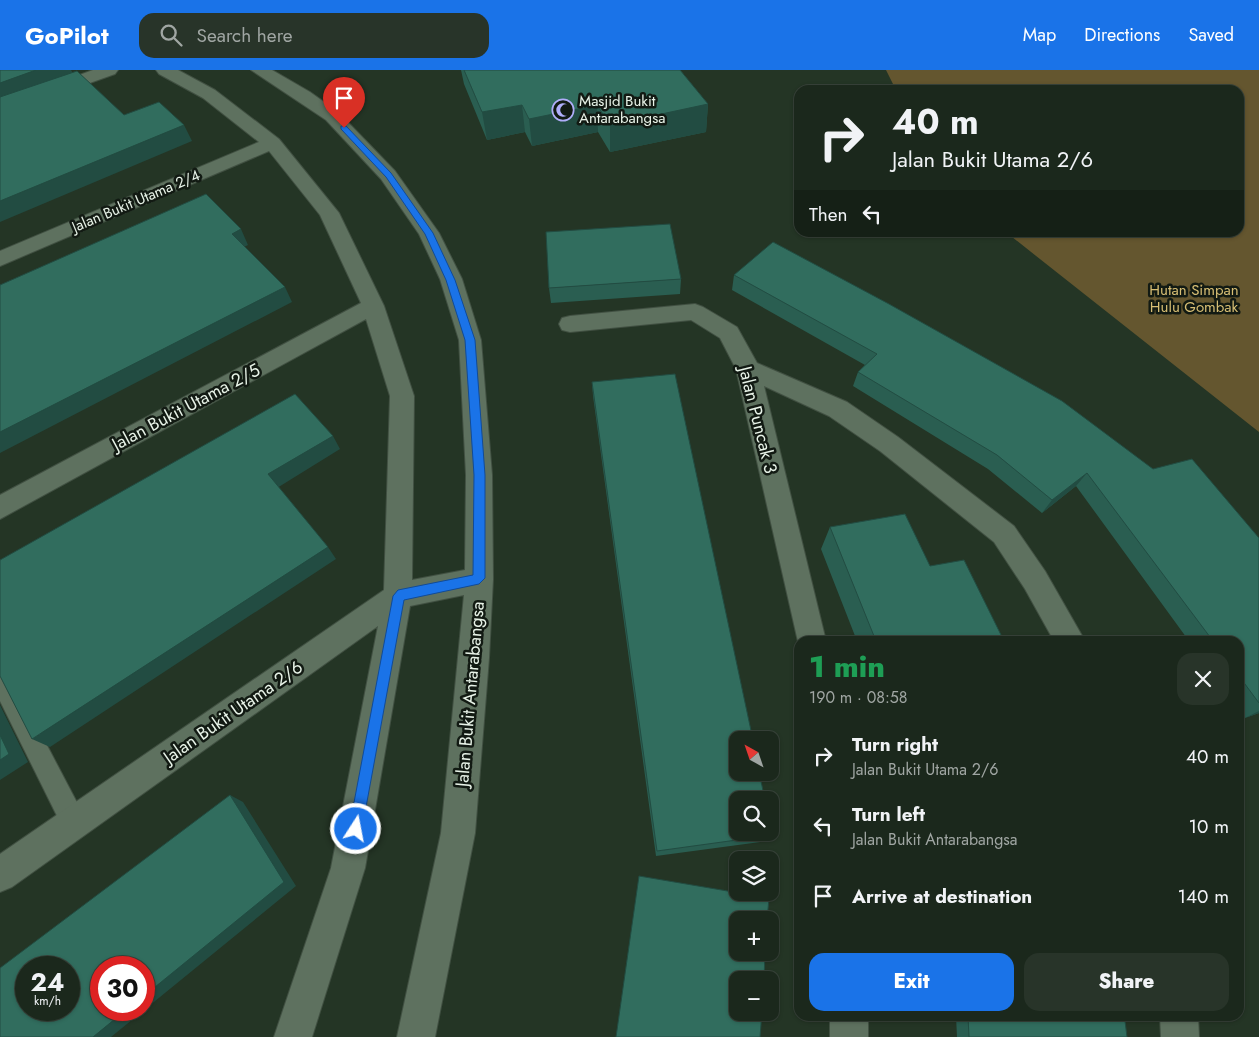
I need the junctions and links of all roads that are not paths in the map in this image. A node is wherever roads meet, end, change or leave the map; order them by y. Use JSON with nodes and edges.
{"nodes":[{"id":1,"x":109,"y":70,"type":"edge"},
{"id":2,"x":165,"y":70,"type":"edge"},
{"id":3,"x":260,"y":70,"type":"edge"},
{"id":4,"x":0,"y":110,"type":"edge"},
{"id":5,"x":272,"y":143,"type":"junction"},
{"id":6,"x":0,"y":258,"type":"edge"},
{"id":7,"x":373,"y":306,"type":"junction"},
{"id":8,"x":570,"y":324,"type":"dead end"},
{"id":9,"x":748,"y":369,"type":"junction"},
{"id":10,"x":0,"y":508,"type":"edge"},
{"id":11,"x":479,"y":578,"type":"junction"},
{"id":12,"x":398,"y":596,"type":"junction"},
{"id":13,"x":810,"y":636,"type":"edge"},
{"id":14,"x":1067,"y":636,"type":"edge"},
{"id":15,"x":0,"y":678,"type":"edge"},
{"id":16,"x":74,"y":823,"type":"junction"},
{"id":17,"x":0,"y":875,"type":"edge"},
{"id":18,"x":849,"y":1021,"type":"edge"},
{"id":19,"x":1179,"y":1021,"type":"edge"},
{"id":20,"x":293,"y":1037,"type":"edge"},
{"id":21,"x":416,"y":1037,"type":"edge"},
{"id":22,"x":849,"y":1037,"type":"edge"},
{"id":23,"x":1180,"y":1037,"type":"edge"}],
"edges":[{"from":1,"to":4,"type":"street"},
{"from":2,"to":5,"type":"street"},
{"from":3,"to":11,"type":"street","name":"Jalan Bukit Antarabangsa"},
{"from":5,"to":6,"type":"street","name":"Jalan Bukit Utama 2/4"},
{"from":5,"to":7,"type":"street"},
{"from":7,"to":10,"type":"street","name":"Jalan Bukit Utama 2/5"},
{"from":7,"to":12,"type":"street"},
{"from":8,"to":9,"type":"street","name":"Jalan Puncak 3"},
{"from":9,"to":13,"type":"street","name":"Jalan Puncak 3"},
{"from":9,"to":14,"type":"street"},
{"from":11,"to":12,"type":"street","name":"Jalan Bukit Utama 2/6"},
{"from":11,"to":21,"type":"street","name":"Jalan Bukit Antarabangsa"},
{"from":12,"to":16,"type":"street","name":"Jalan Bukit Utama 2/6"},
{"from":12,"to":20,"type":"street"},
{"from":15,"to":16,"type":"lane"},
{"from":16,"to":17,"type":"street","name":"Jalan Bukit Utama 2/6"},
{"from":18,"to":22,"type":"street"},
{"from":19,"to":23,"type":"street"}]}
